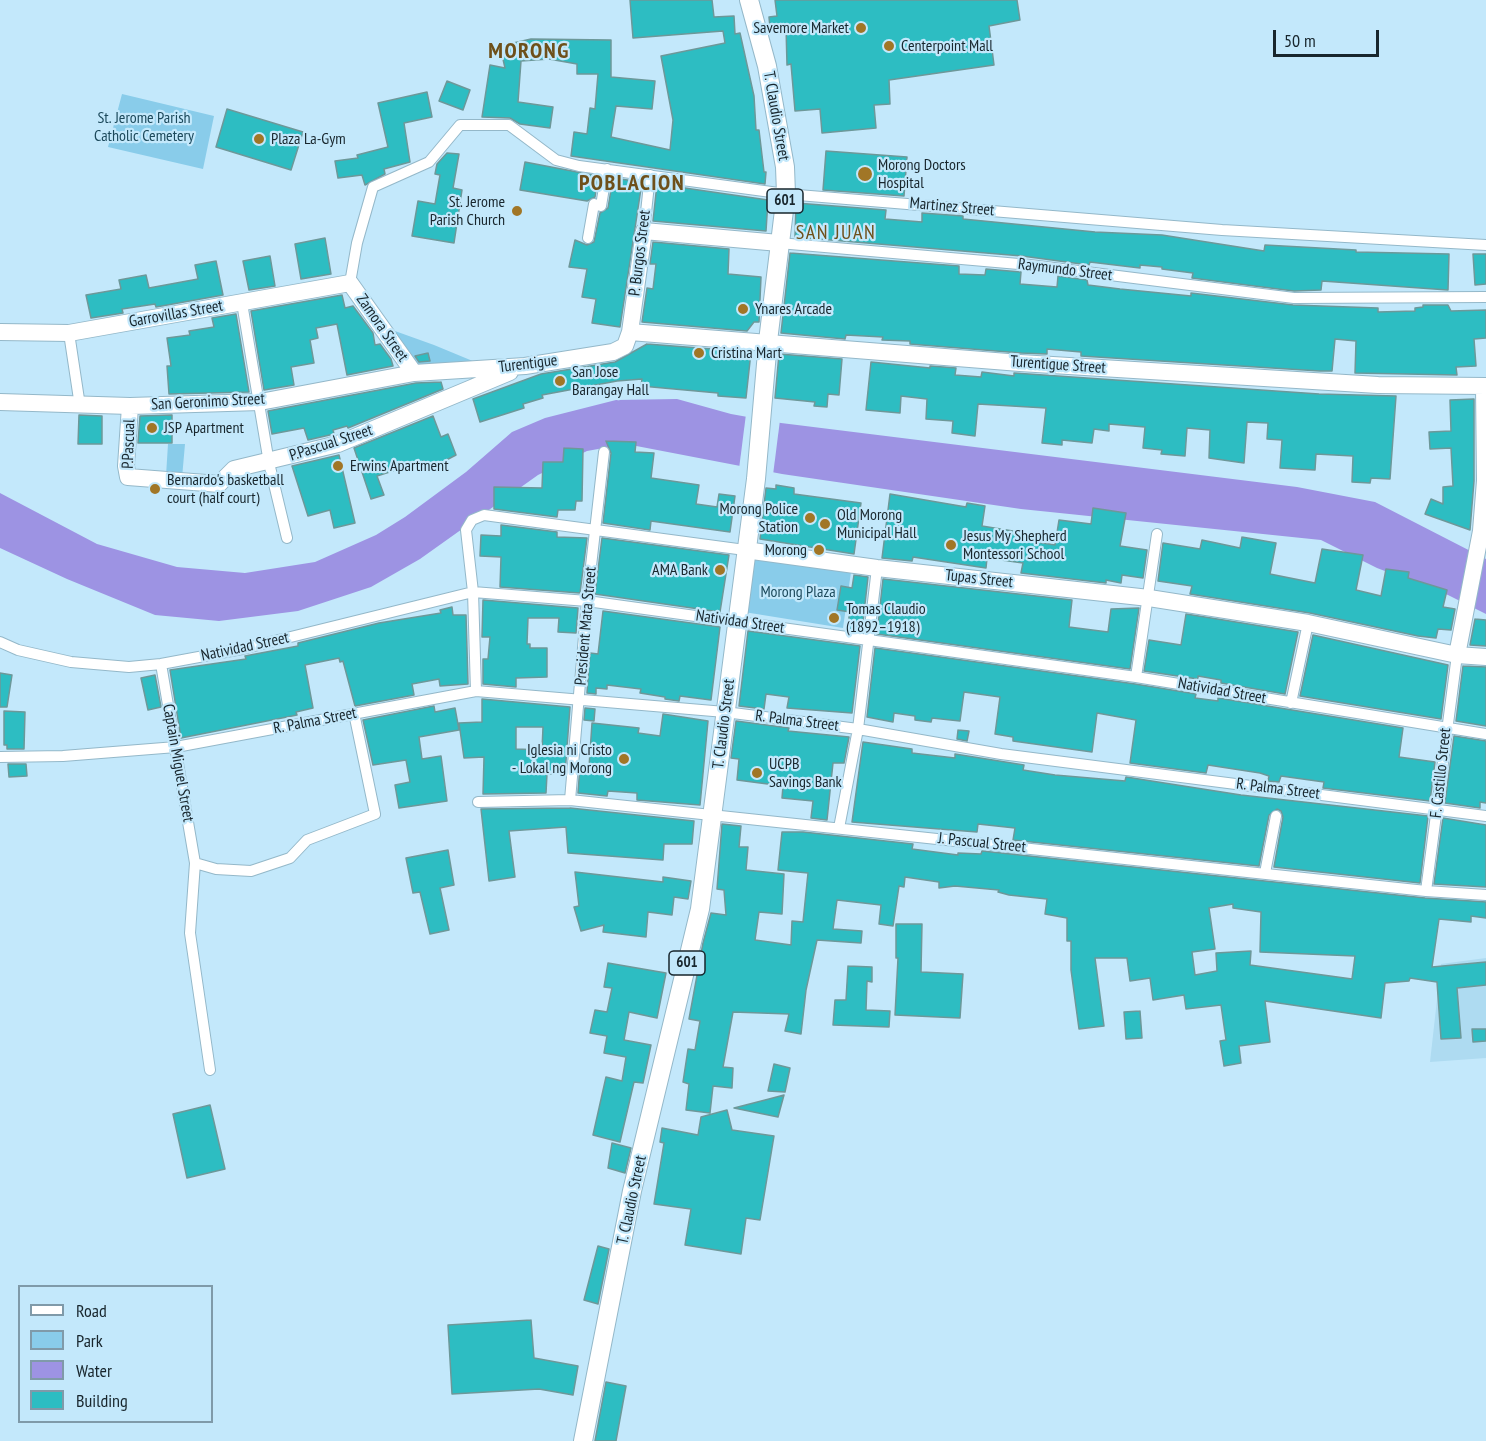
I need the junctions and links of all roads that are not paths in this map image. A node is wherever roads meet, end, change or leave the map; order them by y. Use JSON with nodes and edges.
{"nodes":[{"id":1,"x":749,"y":0,"type":"edge"},
{"id":2,"x":607,"y":169,"type":"junction"},
{"id":3,"x":650,"y":175,"type":"junction"},
{"id":4,"x":786,"y":194,"type":"junction"},
{"id":5,"x":644,"y":231,"type":"junction"},
{"id":6,"x":588,"y":238,"type":"dead end"},
{"id":7,"x":779,"y":243,"type":"junction"},
{"id":8,"x":1486,"y":245,"type":"edge"},
{"id":9,"x":350,"y":283,"type":"junction"},
{"id":10,"x":1486,"y":297,"type":"edge"},
{"id":11,"x":242,"y":303,"type":"junction"},
{"id":12,"x":0,"y":332,"type":"edge"},
{"id":13,"x":630,"y":332,"type":"junction"},
{"id":14,"x":69,"y":333,"type":"junction"},
{"id":15,"x":768,"y":341,"type":"junction"},
{"id":16,"x":525,"y":366,"type":"junction"},
{"id":17,"x":414,"y":373,"type":"junction"},
{"id":18,"x":1485,"y":386,"type":"edge"},
{"id":19,"x":0,"y":402,"type":"edge"},
{"id":20,"x":260,"y":402,"type":"junction"},
{"id":21,"x":80,"y":405,"type":"junction"},
{"id":22,"x":130,"y":406,"type":"junction"},
{"id":23,"x":604,"y":452,"type":"dead end"},
{"id":24,"x":269,"y":463,"type":"junction"},
{"id":25,"x":133,"y":478,"type":"joint"},
{"id":26,"x":1485,"y":481,"type":"edge"},
{"id":27,"x":596,"y":528,"type":"junction"},
{"id":28,"x":1157,"y":534,"type":"dead end"},
{"id":29,"x":287,"y":538,"type":"dead end"},
{"id":30,"x":745,"y":550,"type":"junction"},
{"id":31,"x":877,"y":568,"type":"junction"},
{"id":32,"x":473,"y":592,"type":"junction"},
{"id":33,"x":1149,"y":598,"type":"junction"},
{"id":34,"x":587,"y":601,"type":"junction"},
{"id":35,"x":738,"y":621,"type":"junction"},
{"id":36,"x":1308,"y":623,"type":"junction"},
{"id":37,"x":867,"y":641,"type":"junction"},
{"id":38,"x":0,"y":642,"type":"edge"},
{"id":39,"x":1457,"y":655,"type":"junction"},
{"id":40,"x":1486,"y":657,"type":"edge"},
{"id":41,"x":161,"y":664,"type":"junction"},
{"id":42,"x":1136,"y":677,"type":"junction"},
{"id":43,"x":476,"y":691,"type":"junction"},
{"id":44,"x":580,"y":698,"type":"junction"},
{"id":45,"x":1291,"y":703,"type":"junction"},
{"id":46,"x":725,"y":712,"type":"junction"},
{"id":47,"x":354,"y":713,"type":"junction"},
{"id":48,"x":858,"y":729,"type":"junction"},
{"id":49,"x":1445,"y":729,"type":"junction"},
{"id":50,"x":1486,"y":734,"type":"edge"},
{"id":51,"x":176,"y":747,"type":"junction"},
{"id":52,"x":0,"y":757,"type":"edge"},
{"id":53,"x":570,"y":800,"type":"junction"},
{"id":54,"x":478,"y":802,"type":"dead end"},
{"id":55,"x":1437,"y":809,"type":"junction"},
{"id":56,"x":713,"y":815,"type":"junction"},
{"id":57,"x":1276,"y":816,"type":"dead end"},
{"id":58,"x":1486,"y":816,"type":"edge"},
{"id":59,"x":839,"y":828,"type":"junction"},
{"id":60,"x":195,"y":863,"type":"junction"},
{"id":61,"x":1265,"y":873,"type":"junction"},
{"id":62,"x":1426,"y":891,"type":"junction"},
{"id":63,"x":1486,"y":895,"type":"edge"},
{"id":64,"x":210,"y":1070,"type":"dead end"},
{"id":65,"x":583,"y":1441,"type":"edge"}],
"edges":[{"from":1,"to":4,"type":"main road","name":"T. Claudio Street","number":"601"},
{"from":2,"to":3,"type":"street","name":"Martinez Street"},
{"from":2,"to":6,"type":"street"},
{"from":2,"to":9,"type":"street","name":"Martinez Street"},
{"from":3,"to":4,"type":"street","name":"Martinez Street"},
{"from":3,"to":5,"type":"street","name":"P. Burgos Street"},
{"from":4,"to":7,"type":"main road","name":"T. Claudio Street","number":"601"},
{"from":4,"to":8,"type":"street","name":"Martinez Street"},
{"from":5,"to":7,"type":"street","name":"Raymundo Street"},
{"from":5,"to":13,"type":"street","name":"P. Burgos Street"},
{"from":7,"to":10,"type":"street","name":"Raymundo Street"},
{"from":7,"to":15,"type":"main road","name":"T. Claudio Street","number":"601"},
{"from":9,"to":11,"type":"street","name":"Garrovillas Street"},
{"from":9,"to":17,"type":"street","name":"Zamora Street"},
{"from":11,"to":14,"type":"street","name":"Garrovillas Street"},
{"from":11,"to":20,"type":"street"},
{"from":12,"to":14,"type":"street","name":"Garrovillas Street"},
{"from":13,"to":15,"type":"street","name":"Turentigue Street"},
{"from":13,"to":16,"type":"street","name":"Turentigue"},
{"from":14,"to":21,"type":"street"},
{"from":15,"to":18,"type":"street","name":"Turentigue Street"},
{"from":15,"to":30,"type":"main road","name":"T. Claudio Street","number":"601"},
{"from":16,"to":17,"type":"street","name":"Turentigue"},
{"from":16,"to":24,"type":"street","name":"P.Pascual Street"},
{"from":17,"to":20,"type":"street","name":"San Geronimo Street"},
{"from":18,"to":26,"type":"street"},
{"from":19,"to":21,"type":"street","name":"San Geronimo Street"},
{"from":20,"to":22,"type":"street","name":"San Geronimo Street"},
{"from":20,"to":24,"type":"street"},
{"from":21,"to":22,"type":"street","name":"San Geronimo Street"},
{"from":22,"to":25,"type":"street","name":"P.Pascual"},
{"from":23,"to":27,"type":"street","name":"President Mata Street"},
{"from":24,"to":25,"type":"street","name":"P.Pascual Street"},
{"from":24,"to":29,"type":"street"},
{"from":26,"to":39,"type":"street"},
{"from":27,"to":30,"type":"street","name":"Tupas Street"},
{"from":27,"to":32,"type":"street","name":"Tupas Street"},
{"from":27,"to":34,"type":"street","name":"President Mata Street"},
{"from":28,"to":33,"type":"street"},
{"from":30,"to":31,"type":"street","name":"Tupas Street"},
{"from":30,"to":35,"type":"main road","name":"T. Claudio Street","number":"601"},
{"from":31,"to":33,"type":"street","name":"Tupas Street"},
{"from":31,"to":37,"type":"street"},
{"from":32,"to":34,"type":"street","name":"Natividad Street"},
{"from":32,"to":41,"type":"street","name":"Natividad Street"},
{"from":32,"to":43,"type":"street"},
{"from":33,"to":36,"type":"street","name":"Tupas Street"},
{"from":33,"to":42,"type":"street"},
{"from":34,"to":35,"type":"street","name":"Natividad Street"},
{"from":34,"to":44,"type":"street","name":"President Mata Street"},
{"from":35,"to":37,"type":"street","name":"Natividad Street"},
{"from":35,"to":46,"type":"main road","name":"T. Claudio Street","number":"601"},
{"from":36,"to":39,"type":"street","name":"Tupas Street"},
{"from":36,"to":45,"type":"street"},
{"from":37,"to":42,"type":"street","name":"Natividad Street"},
{"from":37,"to":48,"type":"street"},
{"from":38,"to":41,"type":"street","name":"Natividad Street"},
{"from":39,"to":40,"type":"street","name":"Tupas Street"},
{"from":39,"to":49,"type":"street","name":"F. Castillo Street"},
{"from":41,"to":51,"type":"street","name":"Captain Miguel Street"},
{"from":42,"to":45,"type":"street","name":"Natividad Street"},
{"from":43,"to":44,"type":"street","name":"R. Palma Street"},
{"from":43,"to":47,"type":"street","name":"R. Palma Street"},
{"from":44,"to":46,"type":"street","name":"R. Palma Street"},
{"from":44,"to":53,"type":"street","name":"President Mata Street"},
{"from":45,"to":49,"type":"street","name":"Natividad Street"},
{"from":46,"to":48,"type":"street","name":"R. Palma Street"},
{"from":46,"to":56,"type":"main road","name":"T. Claudio Street","number":"601"},
{"from":47,"to":51,"type":"street","name":"R. Palma Street"},
{"from":47,"to":60,"type":"street"},
{"from":48,"to":55,"type":"street","name":"R. Palma Street"},
{"from":48,"to":59,"type":"street"},
{"from":49,"to":50,"type":"street","name":"Natividad Street"},
{"from":49,"to":55,"type":"street","name":"F. Castillo Street"},
{"from":51,"to":52,"type":"street","name":"R. Palma Street"},
{"from":51,"to":60,"type":"street","name":"Captain Miguel Street"},
{"from":53,"to":54,"type":"street","name":"J. Pascual Street"},
{"from":53,"to":56,"type":"street","name":"J. Pascual Street"},
{"from":55,"to":58,"type":"street","name":"R. Palma Street"},
{"from":55,"to":62,"type":"street","name":"F. Castillo Street"},
{"from":56,"to":59,"type":"street","name":"J. Pascual Street"},
{"from":56,"to":65,"type":"main road","name":"T. Claudio Street","number":"601"},
{"from":57,"to":61,"type":"street"},
{"from":59,"to":61,"type":"street","name":"J. Pascual Street"},
{"from":60,"to":64,"type":"street","name":"Captain Miguel Street"},
{"from":61,"to":62,"type":"street","name":"J. Pascual Street"},
{"from":62,"to":63,"type":"street","name":"J. Pascual Street"}]}
